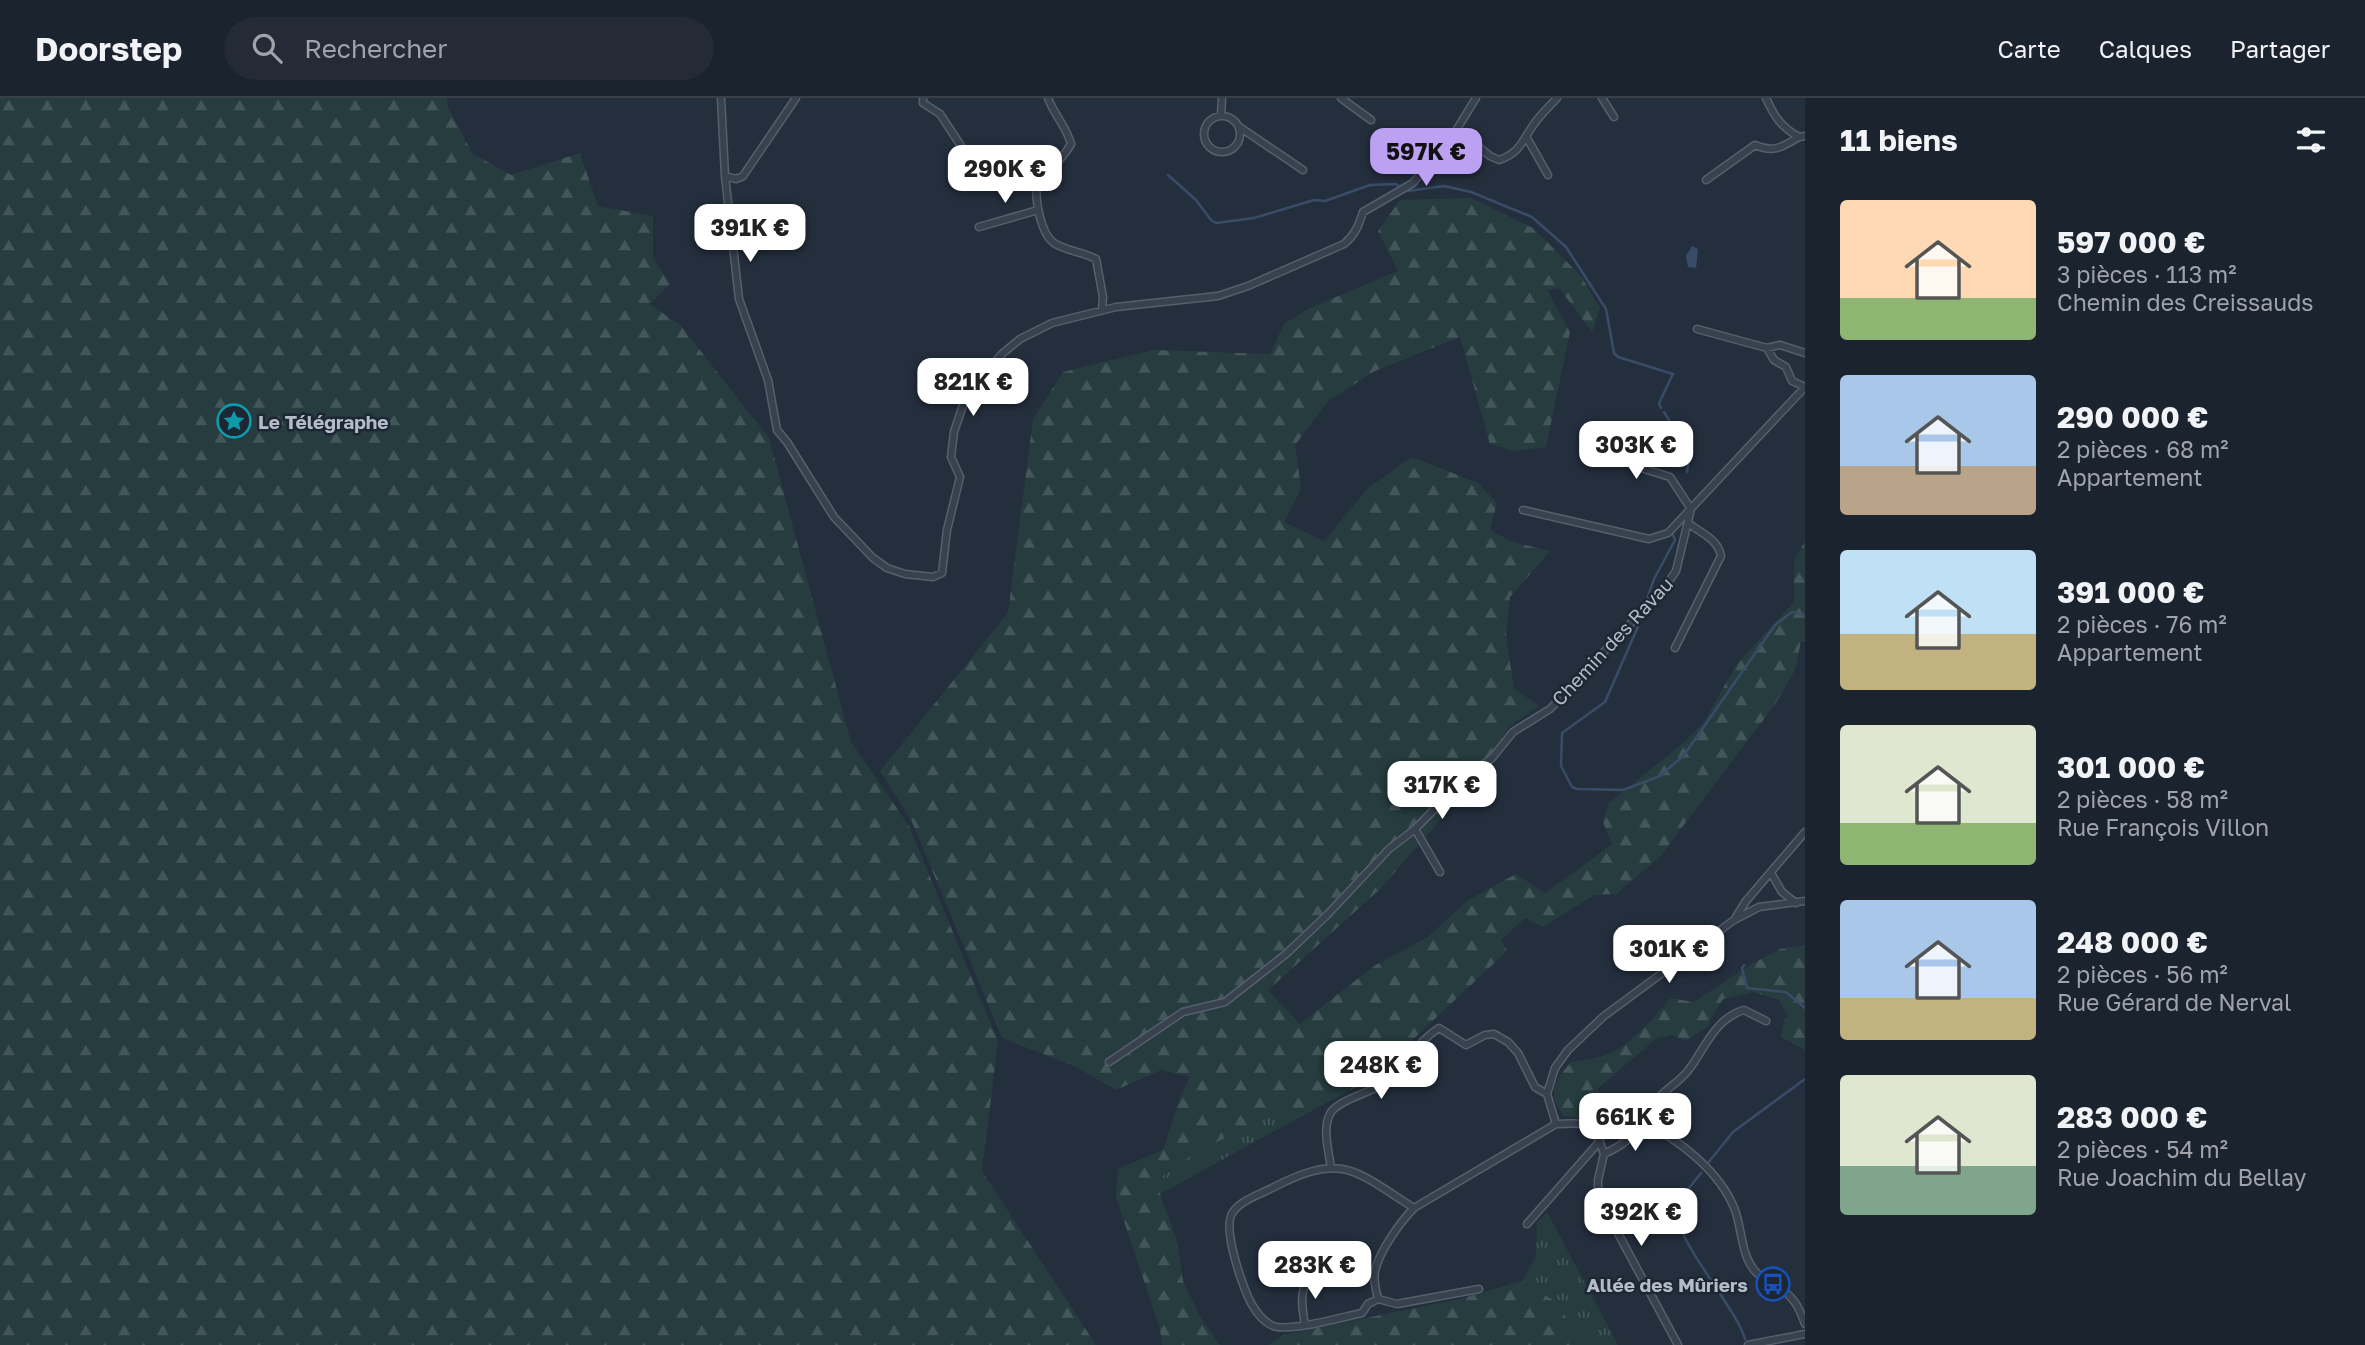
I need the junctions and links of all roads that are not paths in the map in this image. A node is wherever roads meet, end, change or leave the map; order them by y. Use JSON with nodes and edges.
{"nodes":[{"id":1,"x":721,"y":98,"type":"edge"},
{"id":2,"x":796,"y":98,"type":"edge"},
{"id":3,"x":923,"y":98,"type":"edge"},
{"id":4,"x":1048,"y":98,"type":"edge"},
{"id":5,"x":1222,"y":98,"type":"edge"},
{"id":6,"x":1341,"y":98,"type":"edge"},
{"id":7,"x":1476,"y":98,"type":"edge"},
{"id":8,"x":1557,"y":98,"type":"edge"},
{"id":9,"x":1602,"y":98,"type":"edge"},
{"id":10,"x":1766,"y":98,"type":"edge"},
{"id":11,"x":1221,"y":116,"type":"junction"},
{"id":12,"x":1614,"y":117,"type":"dead end"},
{"id":13,"x":1371,"y":120,"type":"dead end"},
{"id":14,"x":1237,"y":126,"type":"junction"},
{"id":15,"x":1457,"y":129,"type":"junction"},
{"id":16,"x":1802,"y":136,"type":"edge"},
{"id":17,"x":1527,"y":138,"type":"junction"},
{"id":18,"x":963,"y":149,"type":"dead end"},
{"id":19,"x":1303,"y":170,"type":"dead end"},
{"id":20,"x":1548,"y":175,"type":"dead end"},
{"id":21,"x":725,"y":176,"type":"junction"},
{"id":22,"x":1706,"y":180,"type":"dead end"},
{"id":23,"x":1038,"y":210,"type":"junction"},
{"id":24,"x":979,"y":226,"type":"dead end"},
{"id":25,"x":1102,"y":310,"type":"junction"},
{"id":26,"x":1697,"y":329,"type":"dead end"},
{"id":27,"x":1767,"y":348,"type":"junction"},
{"id":28,"x":1805,"y":353,"type":"edge"},
{"id":29,"x":1805,"y":387,"type":"edge"},
{"id":30,"x":1647,"y":435,"type":"dead end"},
{"id":31,"x":1691,"y":509,"type":"junction"},
{"id":32,"x":1523,"y":510,"type":"dead end"},
{"id":33,"x":1688,"y":523,"type":"junction"},
{"id":34,"x":1675,"y":648,"type":"dead end"},
{"id":35,"x":1415,"y":829,"type":"junction"},
{"id":36,"x":1805,"y":832,"type":"edge"},
{"id":37,"x":1440,"y":872,"type":"dead end"},
{"id":38,"x":1770,"y":873,"type":"junction"},
{"id":39,"x":1805,"y":901,"type":"edge"},
{"id":40,"x":1796,"y":903,"type":"junction"},
{"id":41,"x":1734,"y":920,"type":"junction"},
{"id":42,"x":1766,"y":1021,"type":"dead end"},
{"id":43,"x":1110,"y":1062,"type":"dead end"},
{"id":44,"x":1547,"y":1094,"type":"junction"},
{"id":45,"x":1644,"y":1122,"type":"junction"},
{"id":46,"x":1556,"y":1124,"type":"junction"},
{"id":47,"x":1600,"y":1141,"type":"junction"},
{"id":48,"x":1604,"y":1154,"type":"junction"},
{"id":49,"x":1331,"y":1168,"type":"junction"},
{"id":50,"x":1413,"y":1208,"type":"junction"},
{"id":51,"x":1527,"y":1224,"type":"dead end"},
{"id":52,"x":1321,"y":1273,"type":"dead end"},
{"id":53,"x":1479,"y":1289,"type":"dead end"},
{"id":54,"x":1378,"y":1299,"type":"junction"},
{"id":55,"x":1805,"y":1324,"type":"edge"},
{"id":56,"x":1305,"y":1325,"type":"junction"},
{"id":57,"x":1805,"y":1334,"type":"edge"},
{"id":58,"x":1678,"y":1345,"type":"edge"},
{"id":59,"x":1748,"y":1345,"type":"edge"}],
"edges":[{"from":1,"to":21,"type":"street"},
{"from":2,"to":21,"type":"street"},
{"from":3,"to":18,"type":"street"},
{"from":4,"to":23,"type":"street"},
{"from":5,"to":11,"type":"street"},
{"from":6,"to":13,"type":"street"},
{"from":7,"to":15,"type":"street"},
{"from":8,"to":17,"type":"street"},
{"from":9,"to":12,"type":"street"},
{"from":10,"to":16,"type":"street"},
{"from":11,"to":14,"type":"street"},
{"from":11,"to":14,"type":"street"},
{"from":14,"to":19,"type":"street"},
{"from":15,"to":17,"type":"street"},
{"from":15,"to":25,"type":"street"},
{"from":16,"to":22,"type":"street"},
{"from":17,"to":20,"type":"street"},
{"from":21,"to":25,"type":"street"},
{"from":23,"to":24,"type":"street"},
{"from":23,"to":25,"type":"street"},
{"from":26,"to":27,"type":"street"},
{"from":27,"to":28,"type":"street"},
{"from":27,"to":29,"type":"street"},
{"from":29,"to":31,"type":"street"},
{"from":30,"to":31,"type":"street"},
{"from":31,"to":32,"type":"street"},
{"from":31,"to":33,"type":"street","name":"Chemin des Ravau"},
{"from":33,"to":34,"type":"street"},
{"from":33,"to":35,"type":"street","name":"Chemin des Ravau"},
{"from":35,"to":37,"type":"street"},
{"from":35,"to":43,"type":"street","name":"Chemin des Ravau"},
{"from":36,"to":38,"type":"street"},
{"from":38,"to":40,"type":"street"},
{"from":38,"to":41,"type":"street"},
{"from":39,"to":40,"type":"street"},
{"from":40,"to":41,"type":"street"},
{"from":41,"to":44,"type":"street"},
{"from":42,"to":45,"type":"street"},
{"from":44,"to":46,"type":"street"},
{"from":44,"to":49,"type":"street"},
{"from":45,"to":48,"type":"street"},
{"from":45,"to":55,"type":"street"},
{"from":46,"to":47,"type":"street"},
{"from":46,"to":50,"type":"street"},
{"from":47,"to":48,"type":"street"},
{"from":47,"to":51,"type":"street"},
{"from":48,"to":58,"type":"street"},
{"from":49,"to":50,"type":"street"},
{"from":49,"to":56,"type":"street"},
{"from":50,"to":54,"type":"street"},
{"from":52,"to":56,"type":"street"},
{"from":53,"to":54,"type":"street"},
{"from":54,"to":56,"type":"street"},
{"from":57,"to":59,"type":"street"}]}
